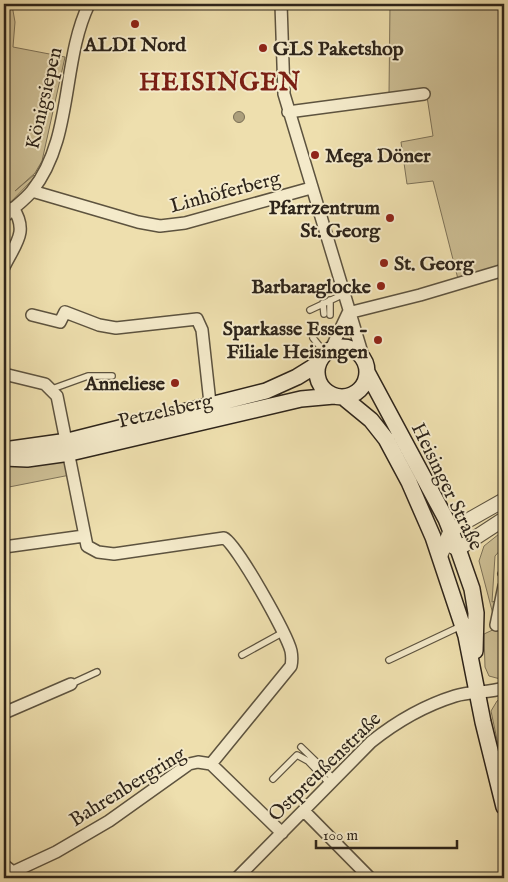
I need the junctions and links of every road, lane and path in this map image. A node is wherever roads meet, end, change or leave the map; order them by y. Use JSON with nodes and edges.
{"nodes":[{"id":1,"x":89,"y":4,"type":"edge"},
{"id":2,"x":280,"y":4,"type":"edge"},
{"id":3,"x":424,"y":94,"type":"dead end"},
{"id":4,"x":288,"y":112,"type":"junction"},
{"id":5,"x":311,"y":188,"type":"junction"},
{"id":6,"x":32,"y":190,"type":"junction"},
{"id":7,"x":13,"y":208,"type":"junction"},
{"id":8,"x":4,"y":217,"type":"edge"},
{"id":9,"x":4,"y":267,"type":"edge"},
{"id":10,"x":504,"y":270,"type":"edge"},
{"id":11,"x":342,"y":294,"type":"junction"},
{"id":12,"x":330,"y":300,"type":"junction"},
{"id":13,"x":348,"y":313,"type":"junction"},
{"id":14,"x":32,"y":315,"type":"dead end"},
{"id":15,"x":321,"y":346,"type":"junction"},
{"id":16,"x":363,"y":356,"type":"junction"},
{"id":17,"x":367,"y":372,"type":"junction"},
{"id":18,"x":4,"y":374,"type":"edge"},
{"id":19,"x":112,"y":376,"type":"dead end"},
{"id":20,"x":52,"y":389,"type":"junction"},
{"id":21,"x":338,"y":396,"type":"junction"},
{"id":22,"x":210,"y":404,"type":"junction"},
{"id":23,"x":69,"y":447,"type":"junction"},
{"id":24,"x":4,"y":450,"type":"edge"},
{"id":25,"x":4,"y":458,"type":"edge"},
{"id":26,"x":504,"y":500,"type":"edge"},
{"id":27,"x":504,"y":519,"type":"edge"},
{"id":28,"x":84,"y":536,"type":"junction"},
{"id":29,"x":446,"y":543,"type":"junction"},
{"id":30,"x":4,"y":547,"type":"edge"},
{"id":31,"x":503,"y":578,"type":"edge"},
{"id":32,"x":463,"y":625,"type":"junction"},
{"id":33,"x":496,"y":625,"type":"dead end"},
{"id":34,"x":282,"y":633,"type":"junction"},
{"id":35,"x":242,"y":654,"type":"dead end"},
{"id":36,"x":389,"y":660,"type":"dead end"},
{"id":37,"x":97,"y":672,"type":"dead end"},
{"id":38,"x":71,"y":684,"type":"joint"},
{"id":39,"x":504,"y":688,"type":"edge"},
{"id":40,"x":478,"y":692,"type":"junction"},
{"id":41,"x":4,"y":713,"type":"edge"},
{"id":42,"x":301,"y":747,"type":"dead end"},
{"id":43,"x":211,"y":764,"type":"junction"},
{"id":44,"x":273,"y":779,"type":"dead end"},
{"id":45,"x":332,"y":782,"type":"junction"},
{"id":46,"x":504,"y":808,"type":"edge"},
{"id":47,"x":304,"y":811,"type":"junction"},
{"id":48,"x":282,"y":833,"type":"junction"},
{"id":49,"x":4,"y":865,"type":"edge"},
{"id":50,"x":237,"y":878,"type":"edge"},
{"id":51,"x":370,"y":878,"type":"edge"}],
"edges":[{"from":1,"to":6,"type":"street","name":"Königsiepen"},
{"from":2,"to":4,"type":"street"},
{"from":3,"to":4,"type":"street"},
{"from":4,"to":5,"type":"street"},
{"from":5,"to":6,"type":"street","name":"Linhöferberg"},
{"from":5,"to":11,"type":"street"},
{"from":6,"to":7,"type":"street","name":"Königsiepen"},
{"from":7,"to":8,"type":"street","name":"Königsiepen"},
{"from":7,"to":9,"type":"street"},
{"from":10,"to":13,"type":"street"},
{"from":11,"to":12,"type":"lane"},
{"from":11,"to":13,"type":"street"},
{"from":12,"to":12,"type":"lane"},
{"from":13,"to":15,"type":"street"},
{"from":13,"to":16,"type":"street"},
{"from":14,"to":22,"type":"street"},
{"from":15,"to":16,"type":"main road"},
{"from":15,"to":21,"type":"main road","name":"Heisinger Straße"},
{"from":15,"to":22,"type":"main road","name":"Petzelsberg"},
{"from":16,"to":17,"type":"main road"},
{"from":17,"to":21,"type":"main road"},
{"from":17,"to":29,"type":"main road","name":"Heisinger Straße"},
{"from":18,"to":20,"type":"street"},
{"from":19,"to":20,"type":"lane"},
{"from":20,"to":23,"type":"street"},
{"from":21,"to":23,"type":"main road","name":"Petzelsberg"},
{"from":21,"to":29,"type":"main road","name":"Heisinger Straße"},
{"from":22,"to":23,"type":"main road","name":"Petzelsberg"},
{"from":23,"to":24,"type":"main road","name":"Petzelsberg"},
{"from":23,"to":25,"type":"main road","name":"Petzelsberg"},
{"from":23,"to":28,"type":"street"},
{"from":26,"to":29,"type":"street"},
{"from":27,"to":29,"type":"street"},
{"from":28,"to":30,"type":"street"},
{"from":28,"to":34,"type":"street"},
{"from":29,"to":32,"type":"main road","name":"Heisinger Straße"},
{"from":29,"to":40,"type":"main road","name":"Heisinger Straße"},
{"from":31,"to":33,"type":"street"},
{"from":32,"to":36,"type":"lane"},
{"from":32,"to":40,"type":"main road","name":"Heisinger Straße"},
{"from":34,"to":35,"type":"lane"},
{"from":34,"to":43,"type":"street"},
{"from":37,"to":38,"type":"lane"},
{"from":38,"to":41,"type":"street"},
{"from":39,"to":40,"type":"street","name":"Ostpreußenstraße"},
{"from":40,"to":45,"type":"street","name":"Ostpreußenstraße"},
{"from":40,"to":46,"type":"main road","name":"Heisinger Straße"},
{"from":42,"to":45,"type":"lane"},
{"from":43,"to":48,"type":"street","name":"Bahrenbergring"},
{"from":43,"to":49,"type":"street","name":"Bahrenbergring"},
{"from":44,"to":45,"type":"lane"},
{"from":45,"to":47,"type":"street","name":"Ostpreußenstraße"},
{"from":47,"to":48,"type":"street","name":"Ostpreußenstraße"},
{"from":47,"to":51,"type":"street"},
{"from":48,"to":50,"type":"street","name":"Ostpreußenstraße"}]}
